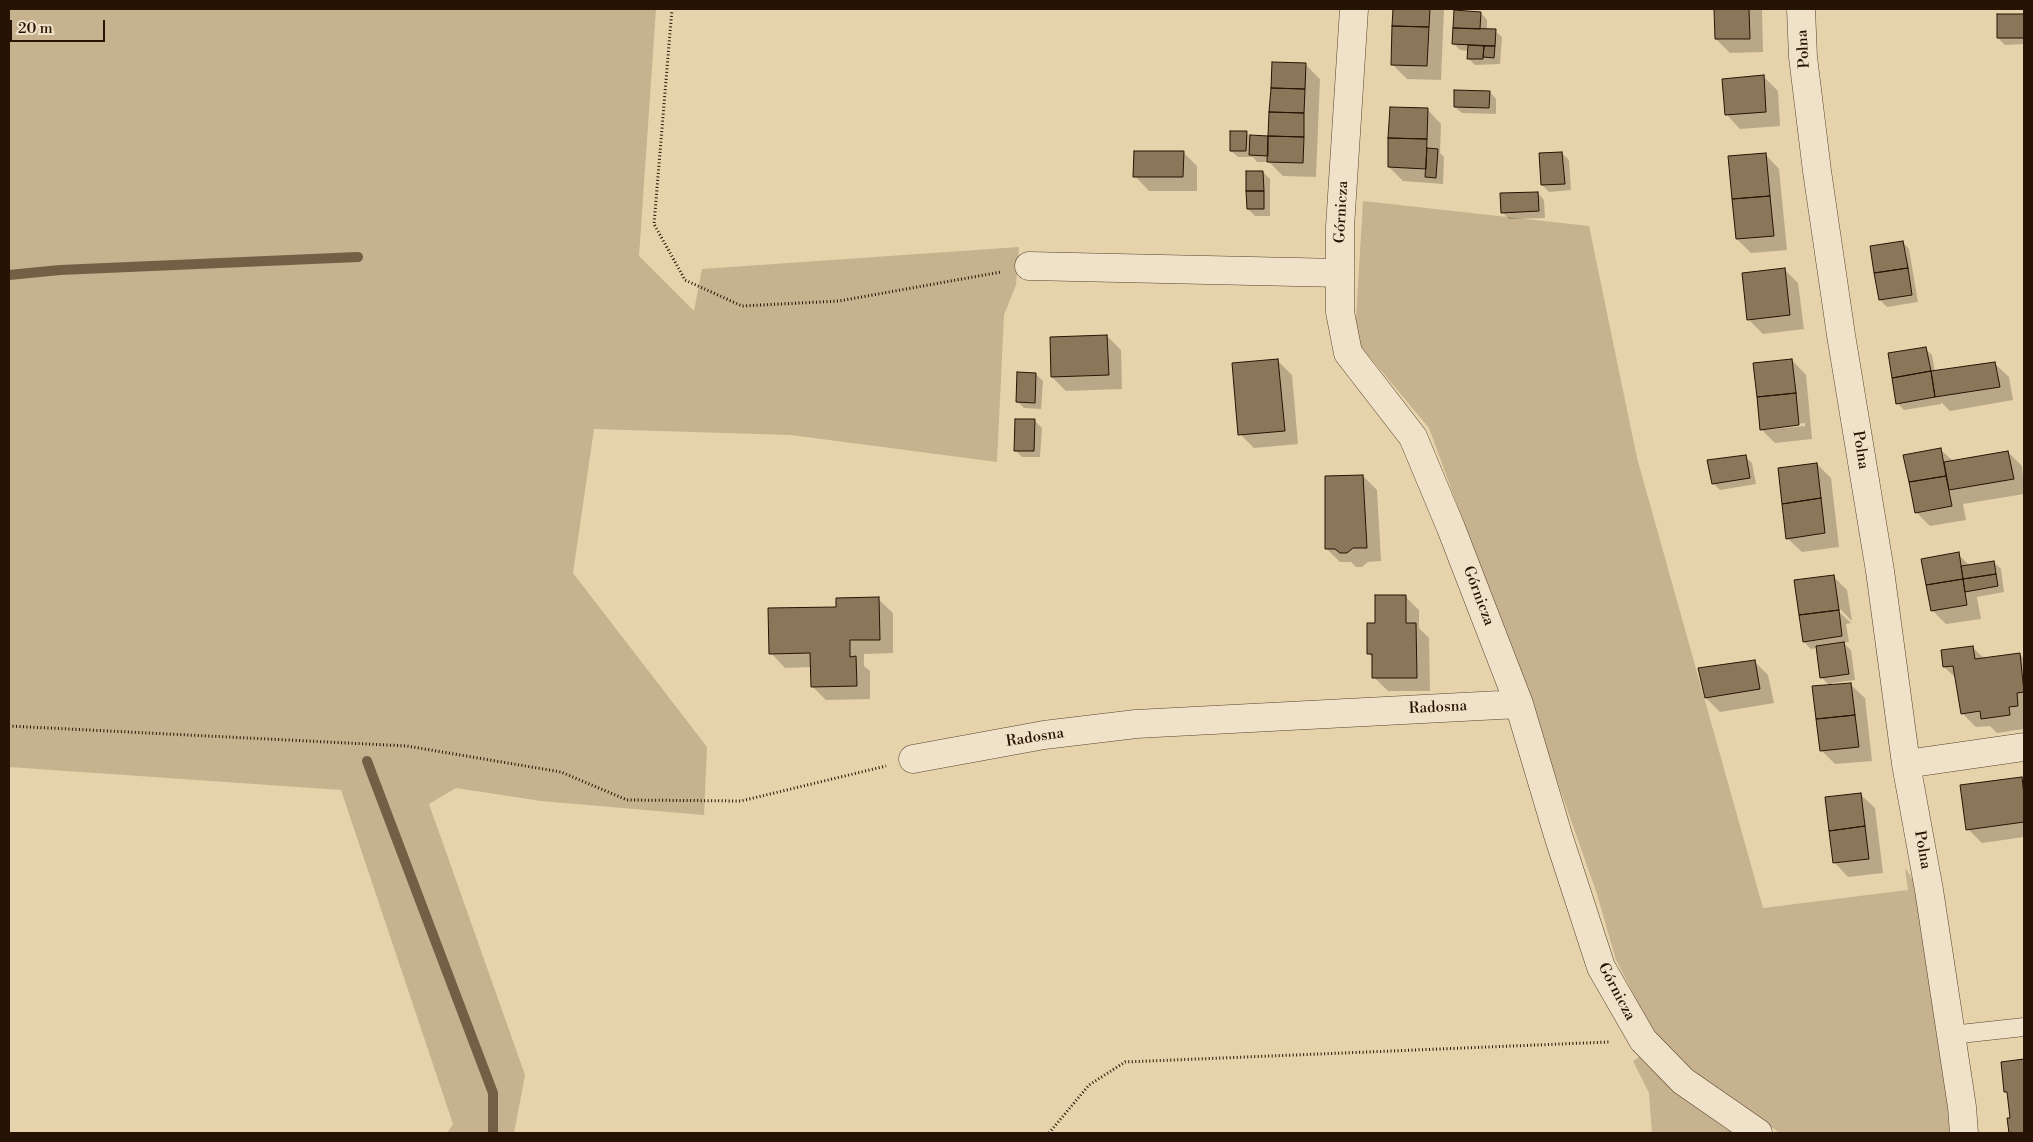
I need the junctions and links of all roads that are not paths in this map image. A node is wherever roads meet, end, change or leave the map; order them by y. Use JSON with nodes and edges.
{"nodes":[{"id":1,"x":1354,"y":9,"type":"edge"},
{"id":2,"x":1801,"y":9,"type":"edge"},
{"id":3,"x":1029,"y":266,"type":"road end"},
{"id":4,"x":1340,"y":273,"type":"junction"},
{"id":5,"x":1519,"y":704,"type":"junction"},
{"id":6,"x":2024,"y":747,"type":"edge"},
{"id":7,"x":913,"y":759,"type":"road end"},
{"id":8,"x":1906,"y":764,"type":"junction"},
{"id":9,"x":2024,"y":1027,"type":"edge"},
{"id":10,"x":1951,"y":1035,"type":"junction"},
{"id":11,"x":1758,"y":1133,"type":"edge"},
{"id":12,"x":1964,"y":1133,"type":"edge"}],
"edges":[{"from":1,"to":4,"type":"street","name":"Górnicza"},
{"from":2,"to":8,"type":"street","name":"Polna"},
{"from":3,"to":4,"type":"street"},
{"from":4,"to":5,"type":"street","name":"Górnicza"},
{"from":5,"to":7,"type":"street","name":"Radosna"},
{"from":5,"to":11,"type":"street","name":"Górnicza"},
{"from":6,"to":8,"type":"street"},
{"from":8,"to":10,"type":"street","name":"Polna"},
{"from":9,"to":10,"type":"lane"},
{"from":10,"to":12,"type":"street","name":"Polna"}]}
